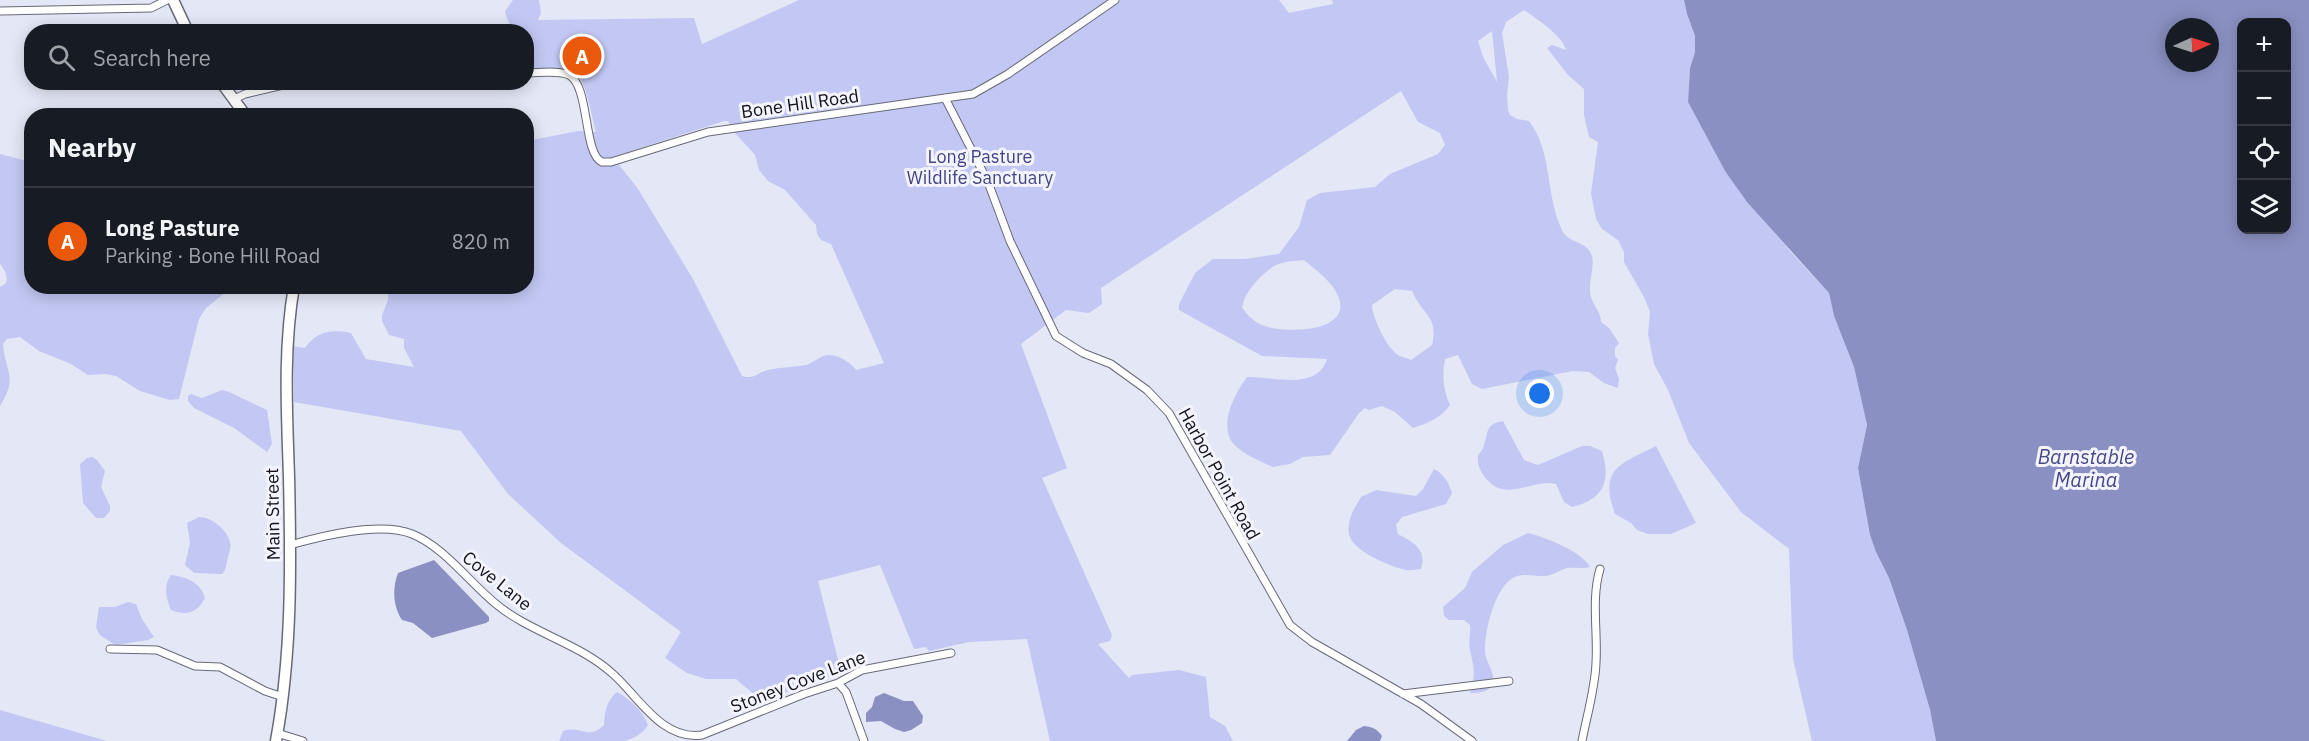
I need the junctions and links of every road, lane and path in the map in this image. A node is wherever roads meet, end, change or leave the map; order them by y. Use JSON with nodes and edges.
{"nodes":[{"id":1,"x":167,"y":0,"type":"edge"},
{"id":2,"x":173,"y":0,"type":"edge"},
{"id":3,"x":1115,"y":0,"type":"edge"},
{"id":4,"x":0,"y":10,"type":"edge"},
{"id":5,"x":184,"y":24,"type":"edge"},
{"id":6,"x":534,"y":73,"type":"edge"},
{"id":7,"x":227,"y":90,"type":"edge"},
{"id":8,"x":262,"y":90,"type":"edge"},
{"id":9,"x":945,"y":98,"type":"junction"},
{"id":10,"x":234,"y":99,"type":"junction"},
{"id":11,"x":240,"y":108,"type":"edge"},
{"id":12,"x":293,"y":294,"type":"edge"},
{"id":13,"x":290,"y":545,"type":"junction"},
{"id":14,"x":1600,"y":569,"type":"dead end"},
{"id":15,"x":110,"y":649,"type":"dead end"},
{"id":16,"x":951,"y":653,"type":"dead end"},
{"id":17,"x":1509,"y":681,"type":"dead end"},
{"id":18,"x":838,"y":683,"type":"junction"},
{"id":19,"x":1403,"y":694,"type":"junction"},
{"id":20,"x":283,"y":697,"type":"junction"},
{"id":21,"x":277,"y":737,"type":"edge"},
{"id":22,"x":692,"y":737,"type":"joint"},
{"id":23,"x":303,"y":741,"type":"edge"},
{"id":24,"x":864,"y":741,"type":"edge"},
{"id":25,"x":1472,"y":741,"type":"edge"},
{"id":26,"x":1582,"y":741,"type":"edge"}],
"edges":[{"from":1,"to":4,"type":"street"},
{"from":2,"to":5,"type":"main road"},
{"from":3,"to":9,"type":"street","name":"Bone Hill Road"},
{"from":6,"to":9,"type":"street","name":"Bone Hill Road"},
{"from":7,"to":10,"type":"main road"},
{"from":8,"to":10,"type":"street"},
{"from":9,"to":19,"type":"street","name":"Harbor Point Road"},
{"from":10,"to":11,"type":"main road"},
{"from":12,"to":13,"type":"main road","name":"Main Street"},
{"from":13,"to":20,"type":"main road","name":"Main Street"},
{"from":13,"to":22,"type":"street","name":"Cove Lane"},
{"from":14,"to":26,"type":"street"},
{"from":15,"to":20,"type":"street"},
{"from":16,"to":18,"type":"street","name":"Stoney Cove Lane"},
{"from":17,"to":19,"type":"street"},
{"from":18,"to":22,"type":"street","name":"Stoney Cove Lane"},
{"from":18,"to":24,"type":"street"},
{"from":19,"to":25,"type":"street","name":"Harbor Point Road"},
{"from":20,"to":21,"type":"main road","name":"Main Street"},
{"from":21,"to":23,"type":"street"}]}
